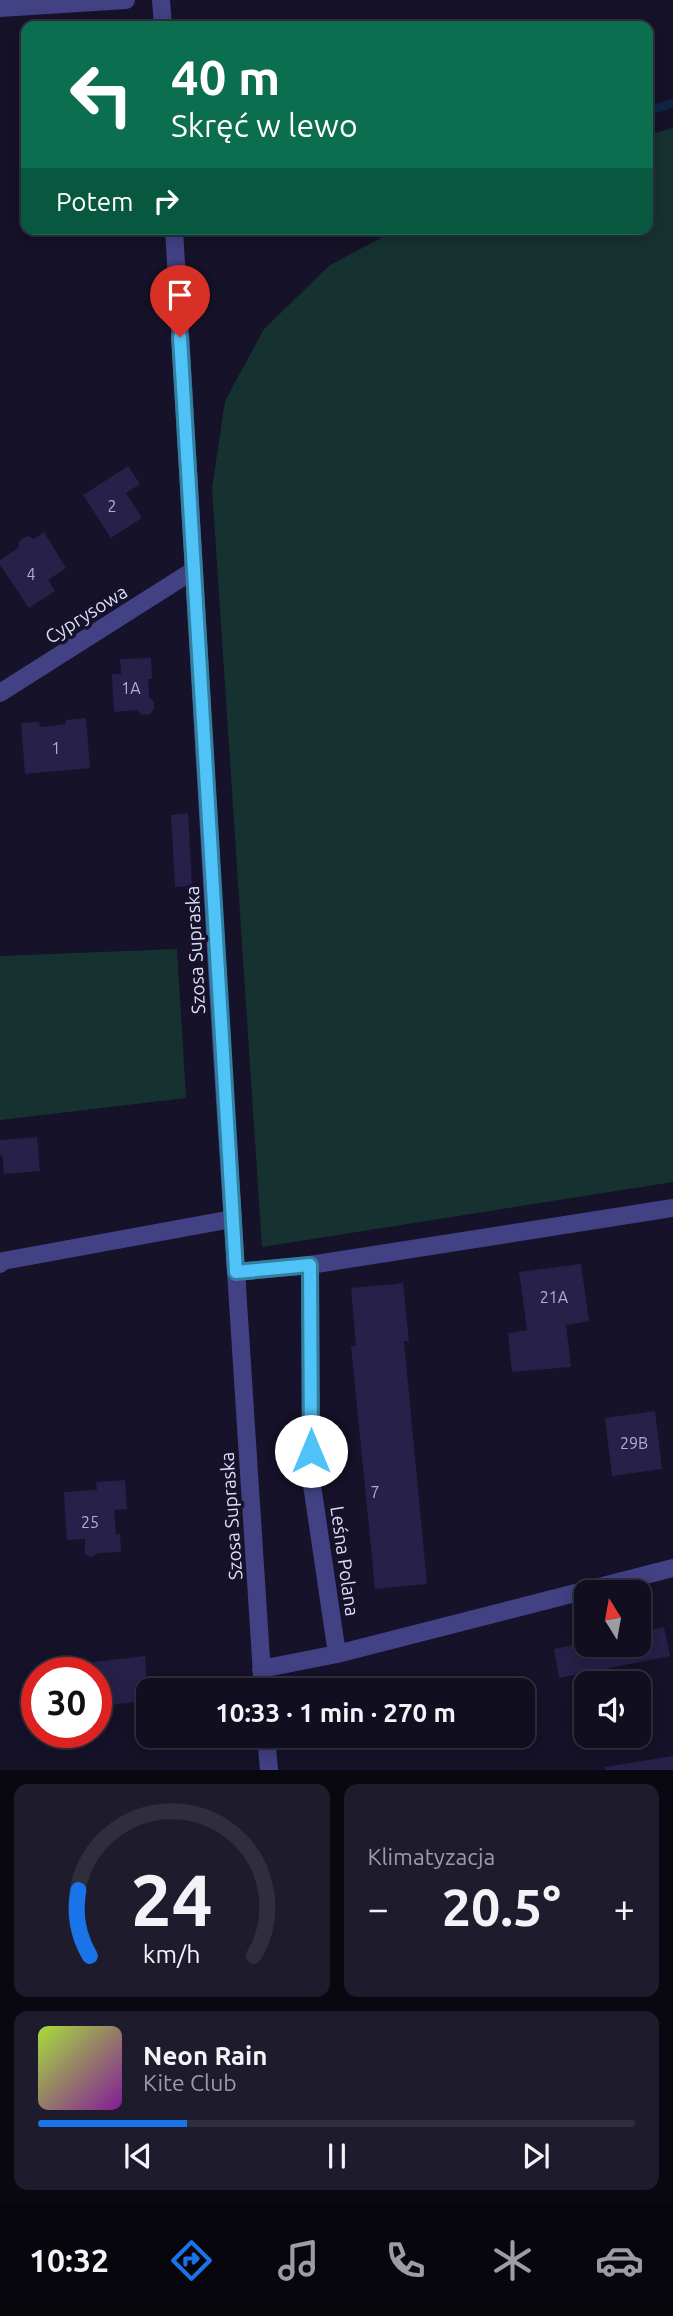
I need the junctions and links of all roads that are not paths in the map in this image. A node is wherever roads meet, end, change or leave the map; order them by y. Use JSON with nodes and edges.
{"nodes":[{"id":1,"x":126,"y":0,"type":"edge"},
{"id":2,"x":161,"y":0,"type":"edge"},
{"id":3,"x":0,"y":8,"type":"edge"},
{"id":4,"x":163,"y":21,"type":"edge"},
{"id":5,"x":174,"y":235,"type":"edge"},
{"id":6,"x":194,"y":570,"type":"junction"},
{"id":7,"x":0,"y":693,"type":"edge"},
{"id":8,"x":673,"y":1208,"type":"edge"},
{"id":9,"x":232,"y":1219,"type":"junction"},
{"id":10,"x":0,"y":1264,"type":"edge"},
{"id":11,"x":310,"y":1265,"type":"junction"},
{"id":12,"x":236,"y":1272,"type":"junction"},
{"id":13,"x":673,"y":1568,"type":"edge"},
{"id":14,"x":337,"y":1654,"type":"junction"},
{"id":15,"x":261,"y":1669,"type":"junction"},
{"id":16,"x":262,"y":1678,"type":"edge"},
{"id":17,"x":267,"y":1748,"type":"edge"},
{"id":18,"x":269,"y":1770,"type":"edge"}],
"edges":[{"from":1,"to":3,"type":"street"},
{"from":2,"to":4,"type":"street"},
{"from":5,"to":6,"type":"street","name":"Szosa Supraska"},
{"from":6,"to":7,"type":"street","name":"Cyprysowa"},
{"from":6,"to":9,"type":"street","name":"Szosa Supraska"},
{"from":8,"to":11,"type":"street"},
{"from":9,"to":10,"type":"street"},
{"from":9,"to":12,"type":"street","name":"Szosa Supraska"},
{"from":11,"to":12,"type":"street"},
{"from":11,"to":14,"type":"street","name":"Leśna Polana"},
{"from":12,"to":15,"type":"street","name":"Szosa Supraska"},
{"from":13,"to":14,"type":"street"},
{"from":14,"to":15,"type":"street"},
{"from":15,"to":16,"type":"street","name":"Szosa Supraska"},
{"from":17,"to":18,"type":"street"}]}
